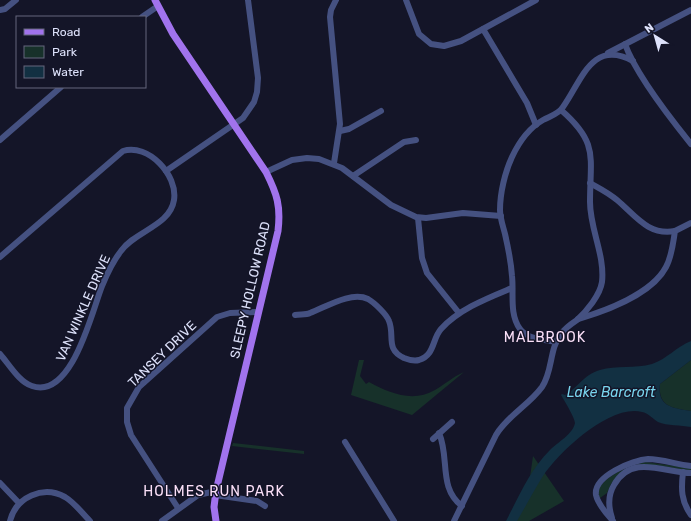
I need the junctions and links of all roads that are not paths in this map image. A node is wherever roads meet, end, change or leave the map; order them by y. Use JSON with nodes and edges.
{"nodes":[{"id":1,"x":16,"y":0,"type":"edge"},
{"id":2,"x":248,"y":0,"type":"edge"},
{"id":3,"x":406,"y":0,"type":"edge"},
{"id":4,"x":536,"y":0,"type":"edge"},
{"id":5,"x":333,"y":1,"type":"edge"},
{"id":6,"x":157,"y":3,"type":"edge"},
{"id":7,"x":0,"y":10,"type":"edge"},
{"id":8,"x":691,"y":10,"type":"edge"},
{"id":9,"x":143,"y":16,"type":"edge"},
{"id":10,"x":483,"y":29,"type":"junction"},
{"id":11,"x":625,"y":44,"type":"junction"},
{"id":12,"x":604,"y":55,"type":"junction"},
{"id":13,"x":633,"y":61,"type":"junction"},
{"id":14,"x":60,"y":88,"type":"edge"},
{"id":15,"x":381,"y":110,"type":"dead end"},
{"id":16,"x":561,"y":110,"type":"junction"},
{"id":17,"x":233,"y":124,"type":"junction"},
{"id":18,"x":536,"y":125,"type":"junction"},
{"id":19,"x":340,"y":131,"type":"junction"},
{"id":20,"x":0,"y":140,"type":"edge"},
{"id":21,"x":416,"y":140,"type":"dead end"},
{"id":22,"x":691,"y":144,"type":"edge"},
{"id":23,"x":334,"y":163,"type":"junction"},
{"id":24,"x":166,"y":172,"type":"junction"},
{"id":25,"x":266,"y":172,"type":"junction"},
{"id":26,"x":353,"y":176,"type":"junction"},
{"id":27,"x":590,"y":183,"type":"junction"},
{"id":28,"x":501,"y":216,"type":"junction"},
{"id":29,"x":418,"y":218,"type":"junction"},
{"id":30,"x":691,"y":223,"type":"edge"},
{"id":31,"x":675,"y":231,"type":"junction"},
{"id":32,"x":0,"y":257,"type":"edge"},
{"id":33,"x":512,"y":288,"type":"junction"},
{"id":34,"x":258,"y":312,"type":"junction"},
{"id":35,"x":460,"y":313,"type":"junction"},
{"id":36,"x":295,"y":315,"type":"dead end"},
{"id":37,"x":578,"y":319,"type":"junction"},
{"id":38,"x":556,"y":342,"type":"junction"},
{"id":39,"x":0,"y":354,"type":"edge"},
{"id":40,"x":452,"y":422,"type":"dead end"},
{"id":41,"x":439,"y":433,"type":"junction"},
{"id":42,"x":433,"y":439,"type":"dead end"},
{"id":43,"x":345,"y":442,"type":"dead end"},
{"id":44,"x":691,"y":466,"type":"edge"},
{"id":45,"x":683,"y":472,"type":"junction"},
{"id":46,"x":691,"y":473,"type":"edge"},
{"id":47,"x":0,"y":483,"type":"edge"},
{"id":48,"x":215,"y":493,"type":"junction"},
{"id":49,"x":19,"y":503,"type":"junction"},
{"id":50,"x":265,"y":506,"type":"dead end"},
{"id":51,"x":462,"y":506,"type":"junction"},
{"id":52,"x":178,"y":508,"type":"junction"},
{"id":53,"x":691,"y":515,"type":"edge"},
{"id":54,"x":10,"y":521,"type":"edge"},
{"id":55,"x":90,"y":521,"type":"edge"},
{"id":56,"x":162,"y":521,"type":"edge"},
{"id":57,"x":216,"y":521,"type":"edge"},
{"id":58,"x":394,"y":521,"type":"edge"},
{"id":59,"x":454,"y":521,"type":"edge"}],
"edges":[{"from":1,"to":7,"type":"street"},
{"from":2,"to":17,"type":"street"},
{"from":3,"to":10,"type":"street"},
{"from":4,"to":10,"type":"street"},
{"from":5,"to":19,"type":"street"},
{"from":6,"to":9,"type":"street"},
{"from":6,"to":17,"type":"main road","name":"SLEEPY HOLLOW ROAD"},
{"from":8,"to":11,"type":"street"},
{"from":10,"to":18,"type":"street"},
{"from":11,"to":12,"type":"street"},
{"from":11,"to":13,"type":"street"},
{"from":12,"to":13,"type":"street"},
{"from":12,"to":16,"type":"street"},
{"from":13,"to":22,"type":"street"},
{"from":14,"to":20,"type":"street"},
{"from":15,"to":19,"type":"street"},
{"from":16,"to":18,"type":"street"},
{"from":16,"to":27,"type":"street"},
{"from":17,"to":24,"type":"street"},
{"from":17,"to":25,"type":"main road","name":"SLEEPY HOLLOW ROAD"},
{"from":18,"to":28,"type":"street"},
{"from":19,"to":23,"type":"street"},
{"from":21,"to":26,"type":"street"},
{"from":23,"to":25,"type":"street"},
{"from":23,"to":26,"type":"street"},
{"from":24,"to":32,"type":"street","name":"VAN WINKLE DRIVE"},
{"from":24,"to":39,"type":"street","name":"VAN WINKLE DRIVE"},
{"from":25,"to":34,"type":"main road","name":"SLEEPY HOLLOW ROAD"},
{"from":26,"to":29,"type":"street"},
{"from":27,"to":31,"type":"street"},
{"from":27,"to":37,"type":"street"},
{"from":28,"to":29,"type":"street"},
{"from":28,"to":33,"type":"street"},
{"from":29,"to":35,"type":"street"},
{"from":30,"to":31,"type":"street"},
{"from":31,"to":37,"type":"street"},
{"from":33,"to":35,"type":"street"},
{"from":33,"to":38,"type":"street"},
{"from":34,"to":48,"type":"main road","name":"SLEEPY HOLLOW ROAD"},
{"from":34,"to":52,"type":"street","name":"TANSEY DRIVE"},
{"from":35,"to":36,"type":"street"},
{"from":37,"to":38,"type":"street"},
{"from":38,"to":51,"type":"street"},
{"from":40,"to":41,"type":"street"},
{"from":41,"to":42,"type":"street"},
{"from":41,"to":51,"type":"street"},
{"from":43,"to":58,"type":"street"},
{"from":44,"to":45,"type":"street"},
{"from":45,"to":46,"type":"street"},
{"from":45,"to":53,"type":"street"},
{"from":47,"to":49,"type":"street"},
{"from":48,"to":50,"type":"street"},
{"from":48,"to":52,"type":"street"},
{"from":48,"to":57,"type":"main road","name":"SLEEPY HOLLOW ROAD"},
{"from":49,"to":54,"type":"street"},
{"from":49,"to":55,"type":"street"},
{"from":51,"to":59,"type":"street"},
{"from":52,"to":56,"type":"street"}]}
